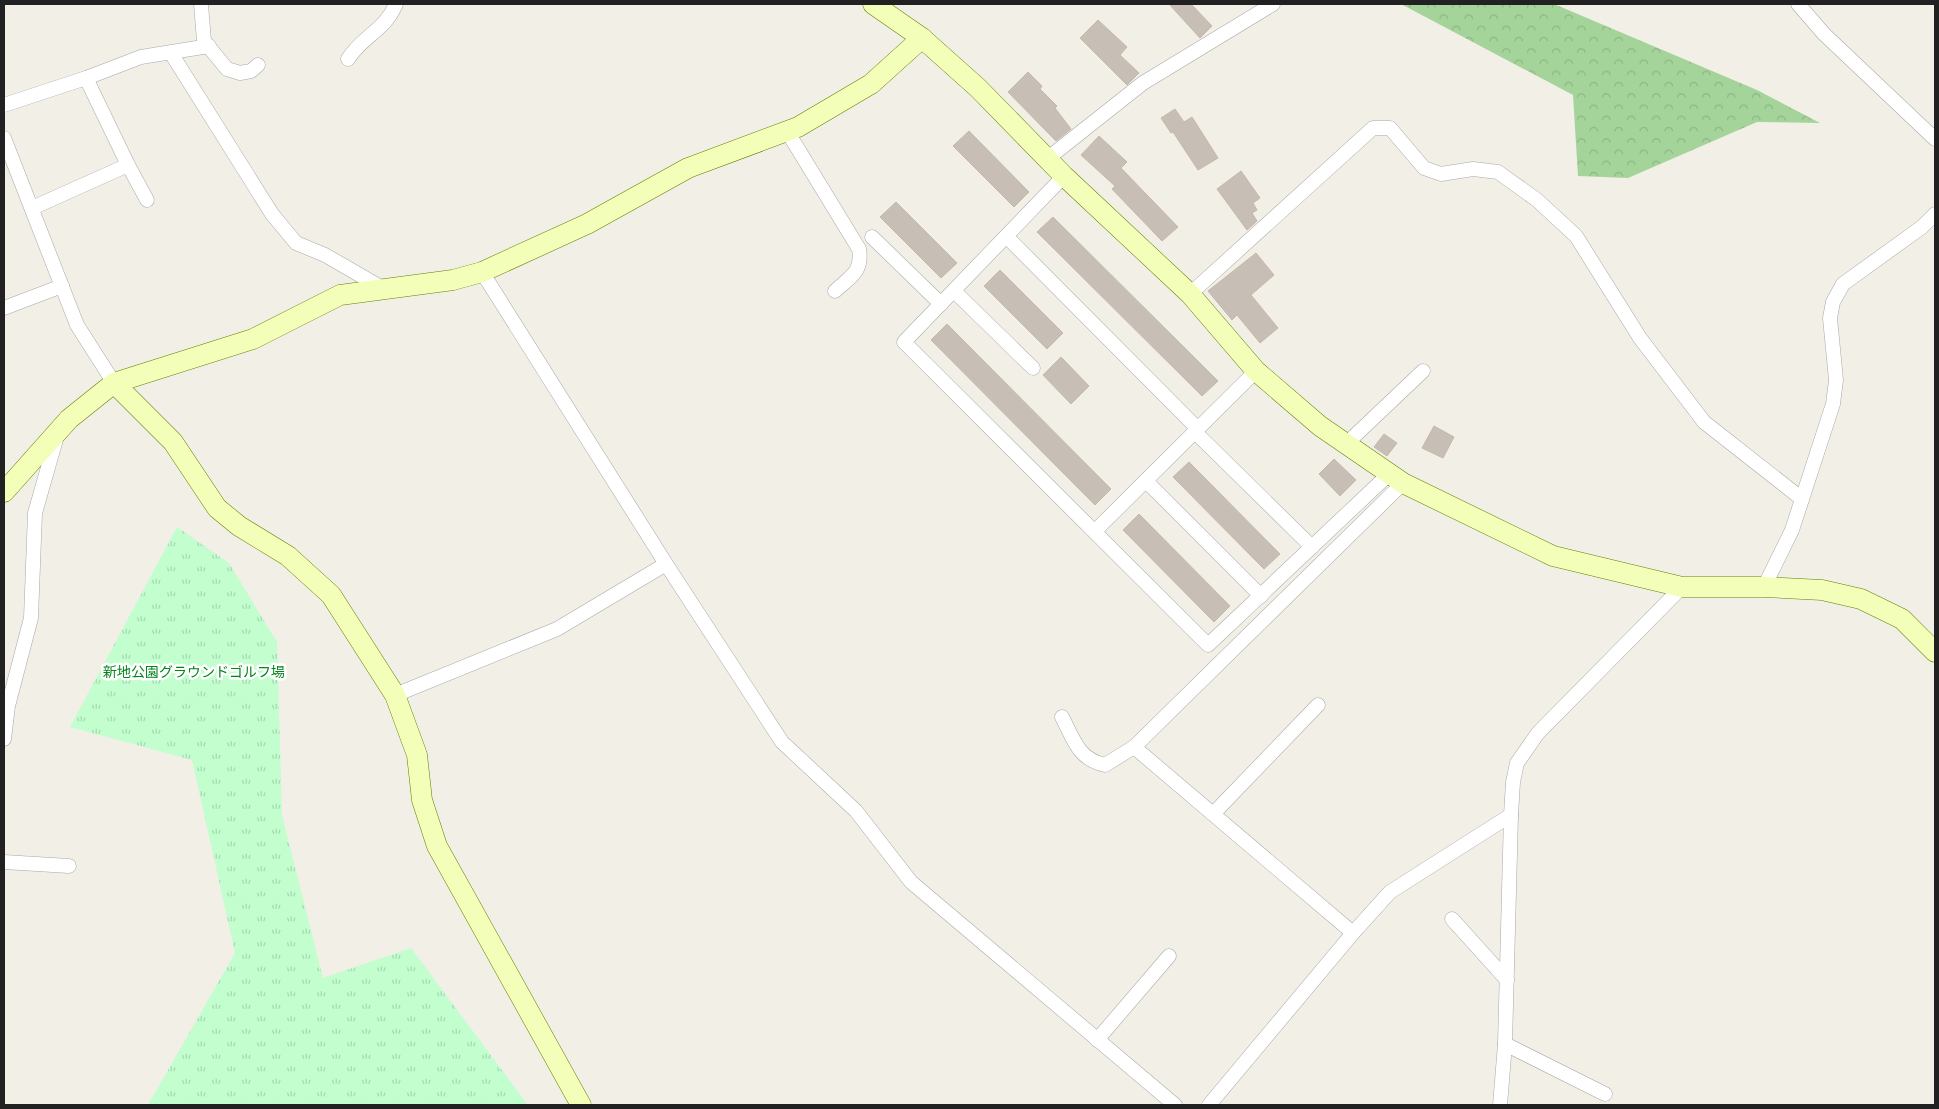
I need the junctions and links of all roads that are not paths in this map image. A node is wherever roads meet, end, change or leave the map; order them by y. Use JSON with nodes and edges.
{"nodes":[{"id":1,"x":201,"y":4,"type":"edge"},
{"id":2,"x":396,"y":4,"type":"edge"},
{"id":3,"x":873,"y":4,"type":"edge"},
{"id":4,"x":1273,"y":4,"type":"edge"},
{"id":5,"x":1798,"y":4,"type":"edge"},
{"id":6,"x":922,"y":38,"type":"junction"},
{"id":7,"x":209,"y":46,"type":"junction"},
{"id":8,"x":171,"y":52,"type":"junction"},
{"id":9,"x":348,"y":59,"type":"dead end"},
{"id":10,"x":258,"y":65,"type":"dead end"},
{"id":11,"x":86,"y":78,"type":"junction"},
{"id":12,"x":4,"y":105,"type":"edge"},
{"id":13,"x":787,"y":131,"type":"junction"},
{"id":14,"x":4,"y":138,"type":"edge"},
{"id":15,"x":1935,"y":139,"type":"edge"},
{"id":16,"x":1047,"y":159,"type":"junction"},
{"id":17,"x":128,"y":165,"type":"junction"},
{"id":18,"x":1064,"y":176,"type":"junction"},
{"id":19,"x":147,"y":200,"type":"dead end"},
{"id":20,"x":32,"y":208,"type":"junction"},
{"id":21,"x":1935,"y":214,"type":"edge"},
{"id":22,"x":872,"y":236,"type":"dead end"},
{"id":23,"x":1007,"y":237,"type":"junction"},
{"id":24,"x":482,"y":272,"type":"junction"},
{"id":25,"x":62,"y":286,"type":"junction"},
{"id":26,"x":384,"y":289,"type":"junction"},
{"id":27,"x":835,"y":291,"type":"dead end"},
{"id":28,"x":954,"y":291,"type":"junction"},
{"id":29,"x":1190,"y":294,"type":"junction"},
{"id":30,"x":941,"y":304,"type":"junction"},
{"id":31,"x":4,"y":308,"type":"edge"},
{"id":32,"x":1033,"y":368,"type":"dead end"},
{"id":33,"x":1256,"y":371,"type":"junction"},
{"id":34,"x":1423,"y":371,"type":"dead end"},
{"id":35,"x":114,"y":383,"type":"junction"},
{"id":36,"x":1197,"y":430,"type":"junction"},
{"id":37,"x":58,"y":432,"type":"junction"},
{"id":38,"x":1346,"y":444,"type":"junction"},
{"id":39,"x":1396,"y":478,"type":"junction"},
{"id":40,"x":1146,"y":481,"type":"junction"},
{"id":41,"x":4,"y":492,"type":"edge"},
{"id":42,"x":1802,"y":499,"type":"junction"},
{"id":43,"x":1095,"y":532,"type":"junction"},
{"id":44,"x":1312,"y":547,"type":"junction"},
{"id":45,"x":666,"y":564,"type":"junction"},
{"id":46,"x":1682,"y":587,"type":"junction"},
{"id":47,"x":1764,"y":587,"type":"junction"},
{"id":48,"x":1261,"y":596,"type":"junction"},
{"id":49,"x":1935,"y":652,"type":"edge"},
{"id":50,"x":395,"y":696,"type":"junction"},
{"id":51,"x":1318,"y":705,"type":"dead end"},
{"id":52,"x":1062,"y":717,"type":"dead end"},
{"id":53,"x":4,"y":739,"type":"edge"},
{"id":54,"x":1134,"y":747,"type":"junction"},
{"id":55,"x":1213,"y":814,"type":"junction"},
{"id":56,"x":1511,"y":815,"type":"junction"},
{"id":57,"x":4,"y":862,"type":"edge"},
{"id":58,"x":69,"y":866,"type":"dead end"},
{"id":59,"x":1452,"y":919,"type":"dead end"},
{"id":60,"x":1353,"y":933,"type":"junction"},
{"id":61,"x":1169,"y":956,"type":"dead end"},
{"id":62,"x":1507,"y":980,"type":"junction"},
{"id":63,"x":1098,"y":1040,"type":"junction"},
{"id":64,"x":1505,"y":1044,"type":"junction"},
{"id":65,"x":1605,"y":1094,"type":"dead end"},
{"id":66,"x":581,"y":1105,"type":"edge"},
{"id":67,"x":1175,"y":1105,"type":"edge"},
{"id":68,"x":1209,"y":1105,"type":"edge"},
{"id":69,"x":1500,"y":1105,"type":"edge"}],
"edges":[{"from":1,"to":7,"type":"street"},
{"from":2,"to":9,"type":"street"},
{"from":3,"to":6,"type":"street"},
{"from":4,"to":16,"type":"street"},
{"from":5,"to":15,"type":"street"},
{"from":6,"to":13,"type":"street"},
{"from":6,"to":16,"type":"street"},
{"from":7,"to":8,"type":"street"},
{"from":7,"to":10,"type":"street"},
{"from":8,"to":11,"type":"street"},
{"from":8,"to":26,"type":"street"},
{"from":11,"to":12,"type":"street"},
{"from":11,"to":17,"type":"street"},
{"from":13,"to":24,"type":"street"},
{"from":13,"to":27,"type":"street"},
{"from":14,"to":20,"type":"street"},
{"from":16,"to":18,"type":"street"},
{"from":17,"to":19,"type":"street"},
{"from":17,"to":20,"type":"street"},
{"from":18,"to":23,"type":"street"},
{"from":18,"to":29,"type":"street"},
{"from":20,"to":25,"type":"street"},
{"from":21,"to":42,"type":"street"},
{"from":22,"to":30,"type":"street"},
{"from":23,"to":28,"type":"street"},
{"from":23,"to":36,"type":"street"},
{"from":24,"to":26,"type":"street"},
{"from":24,"to":45,"type":"street"},
{"from":25,"to":31,"type":"street"},
{"from":25,"to":35,"type":"street"},
{"from":26,"to":35,"type":"street"},
{"from":28,"to":30,"type":"street"},
{"from":28,"to":32,"type":"street"},
{"from":29,"to":33,"type":"street"},
{"from":29,"to":42,"type":"street"},
{"from":30,"to":43,"type":"street"},
{"from":33,"to":36,"type":"street"},
{"from":33,"to":38,"type":"street"},
{"from":34,"to":38,"type":"street"},
{"from":35,"to":37,"type":"street"},
{"from":35,"to":50,"type":"street"},
{"from":36,"to":40,"type":"street"},
{"from":36,"to":44,"type":"street"},
{"from":37,"to":41,"type":"street"},
{"from":37,"to":53,"type":"street"},
{"from":38,"to":39,"type":"street"},
{"from":39,"to":44,"type":"street"},
{"from":39,"to":46,"type":"street"},
{"from":39,"to":54,"type":"street"},
{"from":40,"to":43,"type":"street"},
{"from":40,"to":48,"type":"street"},
{"from":42,"to":47,"type":"street"},
{"from":43,"to":48,"type":"street"},
{"from":44,"to":48,"type":"street"},
{"from":45,"to":50,"type":"street"},
{"from":45,"to":63,"type":"street"},
{"from":46,"to":47,"type":"street"},
{"from":46,"to":56,"type":"street"},
{"from":47,"to":49,"type":"street"},
{"from":50,"to":66,"type":"street"},
{"from":51,"to":55,"type":"street"},
{"from":52,"to":54,"type":"street"},
{"from":54,"to":55,"type":"street"},
{"from":55,"to":60,"type":"street"},
{"from":56,"to":60,"type":"street"},
{"from":56,"to":62,"type":"street"},
{"from":57,"to":58,"type":"street"},
{"from":59,"to":62,"type":"street"},
{"from":60,"to":68,"type":"street"},
{"from":61,"to":63,"type":"street"},
{"from":62,"to":64,"type":"street"},
{"from":63,"to":67,"type":"street"},
{"from":64,"to":65,"type":"street"},
{"from":64,"to":69,"type":"street"}]}
